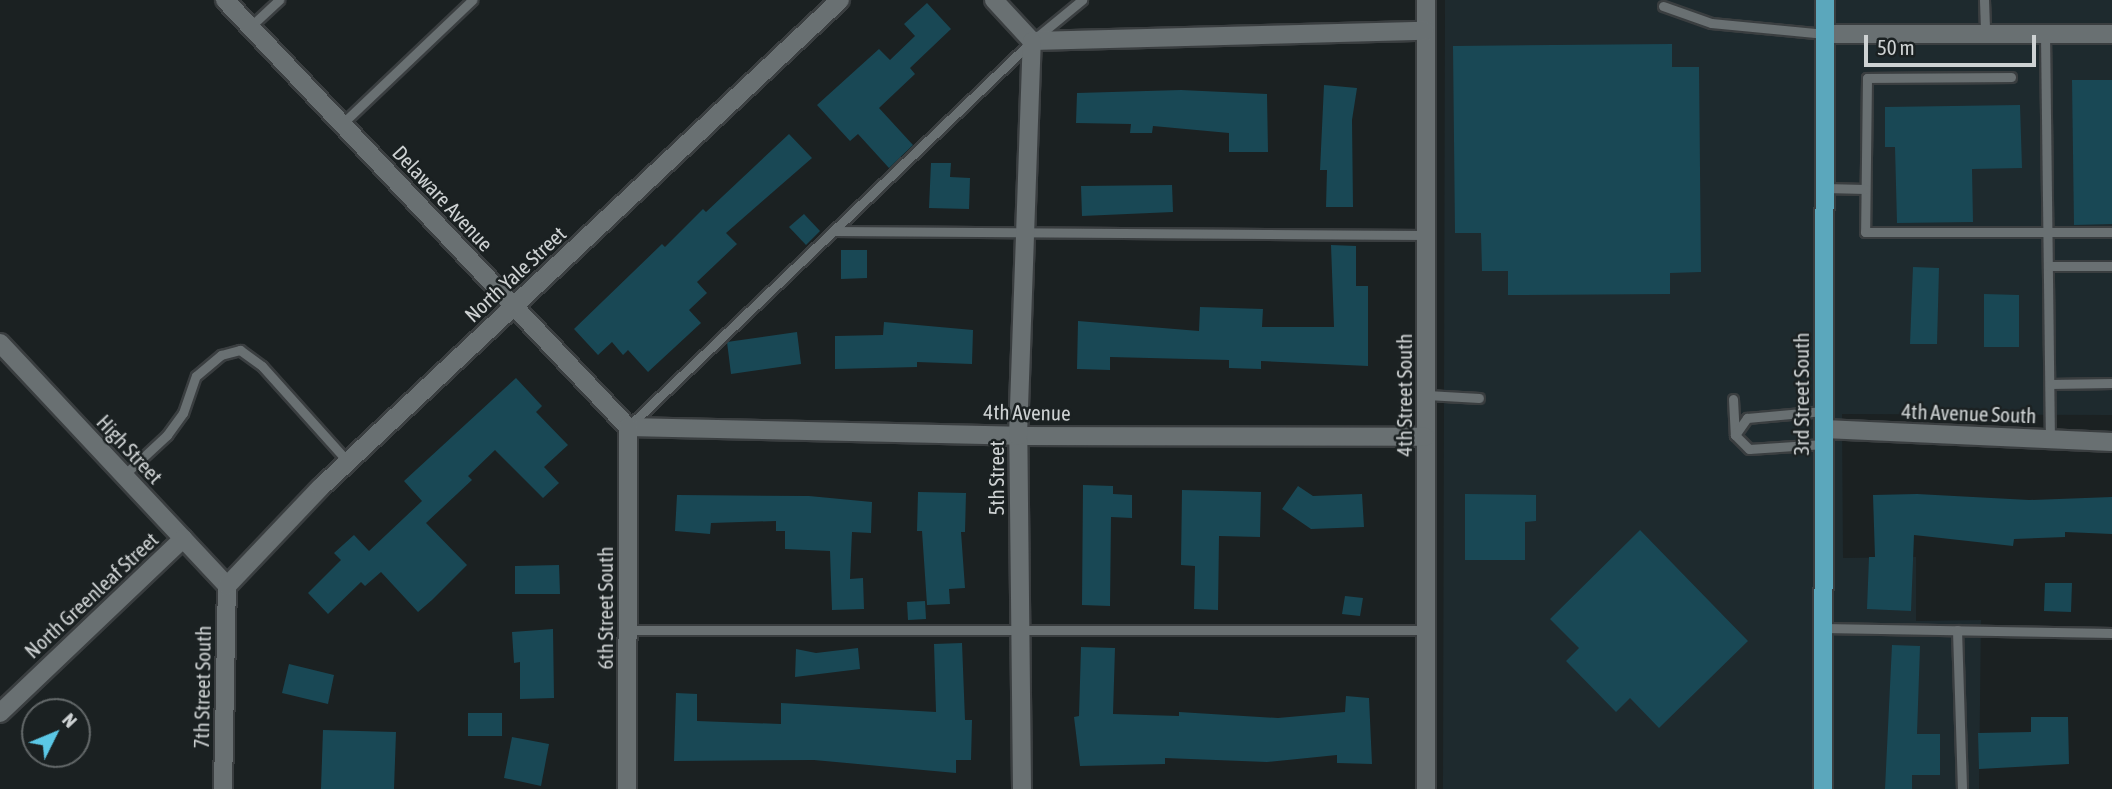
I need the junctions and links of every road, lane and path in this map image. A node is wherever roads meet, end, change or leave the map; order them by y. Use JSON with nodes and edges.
{"nodes":[{"id":1,"x":225,"y":0,"type":"edge"},
{"id":2,"x":279,"y":0,"type":"edge"},
{"id":3,"x":472,"y":0,"type":"edge"},
{"id":4,"x":840,"y":0,"type":"edge"},
{"id":5,"x":994,"y":0,"type":"edge"},
{"id":6,"x":1082,"y":0,"type":"edge"},
{"id":7,"x":1426,"y":0,"type":"edge"},
{"id":8,"x":1825,"y":0,"type":"edge"},
{"id":9,"x":1984,"y":0,"type":"edge"},
{"id":10,"x":1663,"y":6,"type":"dead end"},
{"id":11,"x":250,"y":27,"type":"junction"},
{"id":12,"x":1425,"y":31,"type":"junction"},
{"id":13,"x":1825,"y":33,"type":"junction"},
{"id":14,"x":1985,"y":34,"type":"junction"},
{"id":15,"x":2045,"y":34,"type":"junction"},
{"id":16,"x":2112,"y":34,"type":"edge"},
{"id":17,"x":1032,"y":41,"type":"junction"},
{"id":18,"x":2011,"y":77,"type":"dead end"},
{"id":19,"x":342,"y":124,"type":"junction"},
{"id":20,"x":1825,"y":188,"type":"junction"},
{"id":21,"x":1865,"y":188,"type":"junction"},
{"id":22,"x":833,"y":231,"type":"junction"},
{"id":23,"x":2048,"y":232,"type":"junction"},
{"id":24,"x":2112,"y":232,"type":"edge"},
{"id":25,"x":1026,"y":233,"type":"junction"},
{"id":26,"x":1425,"y":235,"type":"junction"},
{"id":27,"x":2048,"y":266,"type":"junction"},
{"id":28,"x":2112,"y":266,"type":"edge"},
{"id":29,"x":514,"y":306,"type":"junction"},
{"id":30,"x":0,"y":343,"type":"edge"},
{"id":31,"x":2112,"y":383,"type":"edge"},
{"id":32,"x":2050,"y":384,"type":"junction"},
{"id":33,"x":1427,"y":396,"type":"junction"},
{"id":34,"x":1479,"y":398,"type":"dead end"},
{"id":35,"x":1734,"y":399,"type":"dead end"},
{"id":36,"x":1824,"y":411,"type":"junction"},
{"id":37,"x":628,"y":427,"type":"junction"},
{"id":38,"x":1018,"y":436,"type":"junction"},
{"id":39,"x":1735,"y":436,"type":"junction"},
{"id":40,"x":1824,"y":436,"type":"junction"},
{"id":41,"x":1425,"y":437,"type":"junction"},
{"id":42,"x":2050,"y":439,"type":"junction"},
{"id":43,"x":2112,"y":442,"type":"edge"},
{"id":44,"x":348,"y":462,"type":"junction"},
{"id":45,"x":124,"y":475,"type":"junction"},
{"id":46,"x":183,"y":539,"type":"junction"},
{"id":47,"x":227,"y":586,"type":"junction"},
{"id":48,"x":1823,"y":628,"type":"junction"},
{"id":49,"x":628,"y":630,"type":"junction"},
{"id":50,"x":1423,"y":630,"type":"junction"},
{"id":51,"x":1957,"y":630,"type":"junction"},
{"id":52,"x":1019,"y":632,"type":"junction"},
{"id":53,"x":2112,"y":633,"type":"edge"},
{"id":54,"x":0,"y":713,"type":"edge"},
{"id":55,"x":223,"y":789,"type":"edge"},
{"id":56,"x":627,"y":789,"type":"edge"},
{"id":57,"x":1022,"y":789,"type":"edge"},
{"id":58,"x":1426,"y":789,"type":"edge"},
{"id":59,"x":1823,"y":789,"type":"edge"},
{"id":60,"x":1962,"y":789,"type":"edge"}],
"edges":[{"from":1,"to":11,"type":"street","name":"Delaware Avenue"},
{"from":2,"to":11,"type":"lane"},
{"from":3,"to":19,"type":"lane"},
{"from":4,"to":29,"type":"street","name":"North Yale Street"},
{"from":5,"to":17,"type":"street"},
{"from":6,"to":17,"type":"lane"},
{"from":7,"to":12,"type":"street","name":"4th Street South"},
{"from":8,"to":13,"type":"main road","name":"3rd Street South"},
{"from":9,"to":14,"type":"lane"},
{"from":10,"to":13,"type":"lane"},
{"from":11,"to":19,"type":"street","name":"Delaware Avenue"},
{"from":12,"to":17,"type":"street"},
{"from":12,"to":26,"type":"street","name":"4th Street South"},
{"from":13,"to":14,"type":"street"},
{"from":13,"to":20,"type":"main road","name":"3rd Street South"},
{"from":14,"to":15,"type":"street"},
{"from":15,"to":16,"type":"street"},
{"from":15,"to":23,"type":"lane"},
{"from":17,"to":22,"type":"lane"},
{"from":17,"to":25,"type":"street","name":"5th Street"},
{"from":18,"to":21,"type":"lane"},
{"from":19,"to":29,"type":"street","name":"Delaware Avenue"},
{"from":20,"to":21,"type":"lane"},
{"from":20,"to":36,"type":"main road","name":"3rd Street South"},
{"from":21,"to":23,"type":"lane"},
{"from":22,"to":25,"type":"lane"},
{"from":22,"to":37,"type":"lane"},
{"from":23,"to":24,"type":"lane"},
{"from":23,"to":27,"type":"lane"},
{"from":25,"to":26,"type":"lane"},
{"from":25,"to":38,"type":"street","name":"5th Street"},
{"from":26,"to":33,"type":"street","name":"4th Street South"},
{"from":27,"to":28,"type":"lane"},
{"from":27,"to":32,"type":"lane"},
{"from":29,"to":37,"type":"street","name":"Delaware Avenue"},
{"from":29,"to":44,"type":"street","name":"North Yale Street"},
{"from":30,"to":45,"type":"street","name":"High Street"},
{"from":31,"to":32,"type":"lane"},
{"from":32,"to":42,"type":"lane"},
{"from":33,"to":34,"type":"lane"},
{"from":33,"to":41,"type":"street","name":"4th Street South"},
{"from":35,"to":39,"type":"lane"},
{"from":36,"to":39,"type":"lane"},
{"from":36,"to":40,"type":"main road","name":"3rd Street South"},
{"from":37,"to":38,"type":"street","name":"4th Avenue"},
{"from":37,"to":49,"type":"street","name":"6th Street South"},
{"from":38,"to":41,"type":"street","name":"4th Avenue"},
{"from":38,"to":52,"type":"street","name":"5th Street"},
{"from":39,"to":40,"type":"lane"},
{"from":40,"to":42,"type":"street","name":"4th Avenue South"},
{"from":40,"to":48,"type":"main road","name":"3rd Street South"},
{"from":41,"to":50,"type":"street","name":"4th Street South"},
{"from":42,"to":43,"type":"street","name":"4th Avenue South"},
{"from":44,"to":45,"type":"lane"},
{"from":44,"to":47,"type":"street","name":"North Yale Street"},
{"from":45,"to":46,"type":"street","name":"High Street"},
{"from":46,"to":47,"type":"street","name":"High Street"},
{"from":46,"to":54,"type":"street","name":"North Greenleaf Street"},
{"from":47,"to":55,"type":"street","name":"7th Street South"},
{"from":48,"to":51,"type":"lane"},
{"from":48,"to":59,"type":"main road","name":"3rd Street South"},
{"from":49,"to":52,"type":"lane"},
{"from":49,"to":56,"type":"street","name":"6th Street South"},
{"from":50,"to":52,"type":"lane"},
{"from":50,"to":58,"type":"street","name":"4th Street South"},
{"from":51,"to":53,"type":"lane"},
{"from":51,"to":60,"type":"lane"},
{"from":52,"to":57,"type":"street","name":"5th Street"}]}
